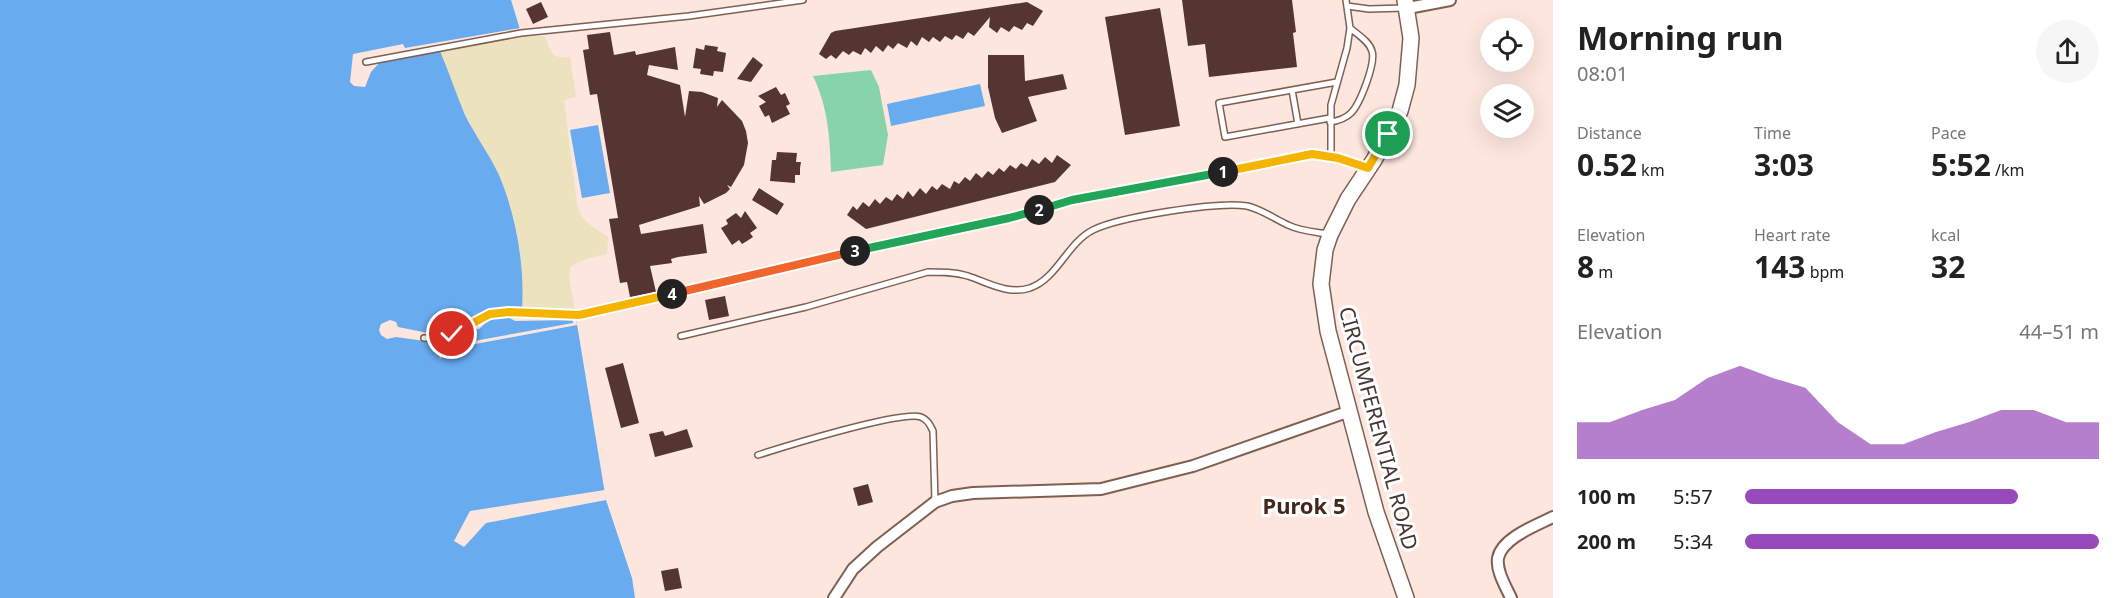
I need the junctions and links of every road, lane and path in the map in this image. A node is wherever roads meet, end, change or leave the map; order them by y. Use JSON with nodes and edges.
{"nodes":[{"id":1,"x":803,"y":0,"type":"edge"},
{"id":2,"x":1341,"y":0,"type":"edge"},
{"id":3,"x":1450,"y":0,"type":"edge"},
{"id":4,"x":1347,"y":2,"type":"edge"},
{"id":5,"x":1407,"y":4,"type":"edge"},
{"id":6,"x":1350,"y":28,"type":"junction"},
{"id":7,"x":366,"y":62,"type":"dead end"},
{"id":8,"x":1337,"y":82,"type":"junction"},
{"id":9,"x":1292,"y":90,"type":"junction"},
{"id":10,"x":1330,"y":120,"type":"junction"},
{"id":11,"x":1299,"y":124,"type":"junction"},
{"id":12,"x":1331,"y":157,"type":"junction"},
{"id":13,"x":1368,"y":168,"type":"junction"},
{"id":14,"x":1330,"y":235,"type":"junction"},
{"id":15,"x":681,"y":336,"type":"dead end"},
{"id":16,"x":424,"y":338,"type":"dead end"},
{"id":17,"x":1350,"y":411,"type":"junction"},
{"id":18,"x":758,"y":455,"type":"dead end"},
{"id":19,"x":935,"y":502,"type":"junction"},
{"id":20,"x":1553,"y":517,"type":"edge"},
{"id":21,"x":834,"y":598,"type":"edge"},
{"id":22,"x":1406,"y":598,"type":"edge"},
{"id":23,"x":1511,"y":598,"type":"edge"}],
"edges":[{"from":1,"to":7,"type":"lane"},
{"from":2,"to":4,"type":"lane"},
{"from":3,"to":5,"type":"street"},
{"from":4,"to":5,"type":"lane"},
{"from":4,"to":6,"type":"lane"},
{"from":5,"to":13,"type":"main road","name":"CIRCUMFERENTIAL ROAD"},
{"from":6,"to":8,"type":"lane"},
{"from":6,"to":10,"type":"lane"},
{"from":8,"to":9,"type":"lane"},
{"from":8,"to":10,"type":"lane"},
{"from":9,"to":11,"type":"lane"},
{"from":9,"to":11,"type":"lane"},
{"from":10,"to":11,"type":"lane"},
{"from":10,"to":12,"type":"lane"},
{"from":12,"to":13,"type":"lane"},
{"from":12,"to":16,"type":"lane"},
{"from":13,"to":14,"type":"main road","name":"CIRCUMFERENTIAL ROAD"},
{"from":14,"to":15,"type":"lane"},
{"from":14,"to":17,"type":"main road","name":"CIRCUMFERENTIAL ROAD"},
{"from":17,"to":19,"type":"street"},
{"from":17,"to":22,"type":"main road","name":"CIRCUMFERENTIAL ROAD"},
{"from":18,"to":19,"type":"lane"},
{"from":19,"to":21,"type":"street"},
{"from":20,"to":23,"type":"street"}]}
